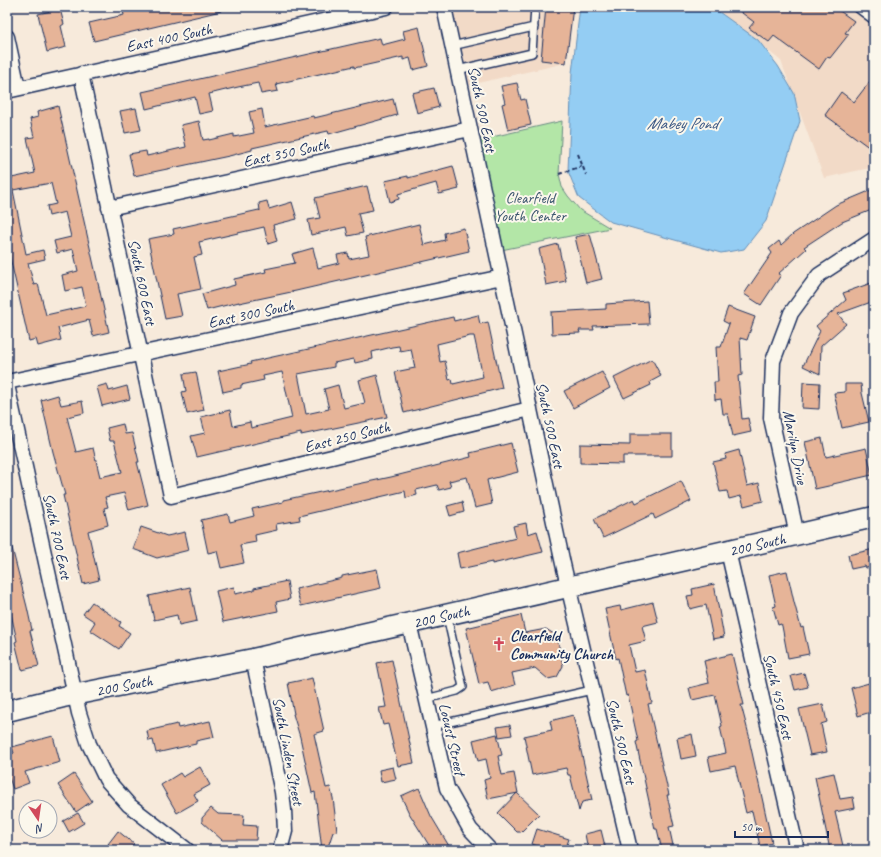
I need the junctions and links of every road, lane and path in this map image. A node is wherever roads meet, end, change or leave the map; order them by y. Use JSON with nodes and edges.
{"nodes":[{"id":1,"x":386,"y":7,"type":"edge"},
{"id":2,"x":445,"y":7,"type":"edge"},
{"id":3,"x":535,"y":7,"type":"edge"},
{"id":4,"x":856,"y":7,"type":"edge"},
{"id":5,"x":874,"y":16,"type":"edge"},
{"id":6,"x":534,"y":27,"type":"junction"},
{"id":7,"x":7,"y":38,"type":"edge"},
{"id":8,"x":452,"y":46,"type":"junction"},
{"id":9,"x":457,"y":70,"type":"junction"},
{"id":10,"x":81,"y":74,"type":"junction"},
{"id":11,"x":13,"y":90,"type":"edge"},
{"id":12,"x":470,"y":129,"type":"junction"},
{"id":13,"x":578,"y":154,"type":"dead end"},
{"id":14,"x":582,"y":166,"type":"junction"},
{"id":15,"x":559,"y":174,"type":"dead end"},
{"id":16,"x":586,"y":175,"type":"dead end"},
{"id":17,"x":109,"y":208,"type":"junction"},
{"id":18,"x":874,"y":240,"type":"edge"},
{"id":19,"x":502,"y":277,"type":"junction"},
{"id":20,"x":141,"y":354,"type":"junction"},
{"id":21,"x":7,"y":384,"type":"edge"},
{"id":22,"x":530,"y":409,"type":"junction"},
{"id":23,"x":172,"y":496,"type":"joint"},
{"id":24,"x":874,"y":517,"type":"edge"},
{"id":25,"x":797,"y":535,"type":"junction"},
{"id":26,"x":728,"y":551,"type":"junction"},
{"id":27,"x":568,"y":587,"type":"junction"},
{"id":28,"x":446,"y":615,"type":"junction"},
{"id":29,"x":409,"y":623,"type":"junction"},
{"id":30,"x":253,"y":659,"type":"junction"},
{"id":31,"x":592,"y":690,"type":"junction"},
{"id":32,"x":75,"y":695,"type":"junction"},
{"id":33,"x":426,"y":699,"type":"junction"},
{"id":34,"x":7,"y":711,"type":"edge"},
{"id":35,"x":432,"y":726,"type":"junction"},
{"id":36,"x":186,"y":850,"type":"edge"},
{"id":37,"x":280,"y":850,"type":"edge"},
{"id":38,"x":490,"y":850,"type":"edge"},
{"id":39,"x":630,"y":850,"type":"edge"},
{"id":40,"x":797,"y":850,"type":"edge"}],
"edges":[{"from":1,"to":10,"type":"street","name":"East 400 South"},
{"from":2,"to":8,"type":"street","name":"South 500 East"},
{"from":3,"to":6,"type":"lane"},
{"from":4,"to":5,"type":"lane"},
{"from":6,"to":8,"type":"lane"},
{"from":6,"to":9,"type":"lane"},
{"from":7,"to":11,"type":"street"},
{"from":8,"to":9,"type":"street","name":"South 500 East"},
{"from":9,"to":12,"type":"street","name":"South 500 East"},
{"from":10,"to":11,"type":"street","name":"East 400 South"},
{"from":10,"to":17,"type":"street","name":"South 600 East"},
{"from":12,"to":17,"type":"street","name":"East 350 South"},
{"from":12,"to":19,"type":"street","name":"South 500 East"},
{"from":13,"to":14,"type":"path"},
{"from":14,"to":15,"type":"path"},
{"from":14,"to":16,"type":"path"},
{"from":17,"to":20,"type":"street","name":"South 600 East"},
{"from":18,"to":25,"type":"street","name":"Marilyn Drive"},
{"from":19,"to":20,"type":"street","name":"East 300 South"},
{"from":19,"to":22,"type":"street","name":"South 500 East"},
{"from":20,"to":21,"type":"street","name":"East 300 South"},
{"from":20,"to":23,"type":"street","name":"South 600 East"},
{"from":21,"to":32,"type":"street","name":"South 700 East"},
{"from":22,"to":23,"type":"street","name":"East 250 South"},
{"from":22,"to":27,"type":"street","name":"South 500 East"},
{"from":24,"to":25,"type":"street","name":"200 South"},
{"from":25,"to":26,"type":"street","name":"200 South"},
{"from":26,"to":27,"type":"street","name":"200 South"},
{"from":26,"to":40,"type":"street","name":"South 450 East"},
{"from":27,"to":28,"type":"street","name":"200 South"},
{"from":27,"to":31,"type":"street","name":"South 500 East"},
{"from":28,"to":29,"type":"street","name":"200 South"},
{"from":28,"to":33,"type":"lane"},
{"from":29,"to":30,"type":"street","name":"200 South"},
{"from":29,"to":33,"type":"street","name":"Locust Street"},
{"from":30,"to":32,"type":"street","name":"200 South"},
{"from":30,"to":37,"type":"street","name":"South Linden Street"},
{"from":31,"to":35,"type":"lane"},
{"from":31,"to":39,"type":"street","name":"South 500 East"},
{"from":32,"to":34,"type":"street","name":"200 South"},
{"from":32,"to":36,"type":"street","name":"South 700 East"},
{"from":33,"to":35,"type":"street","name":"Locust Street"},
{"from":35,"to":38,"type":"street","name":"Locust Street"}]}
